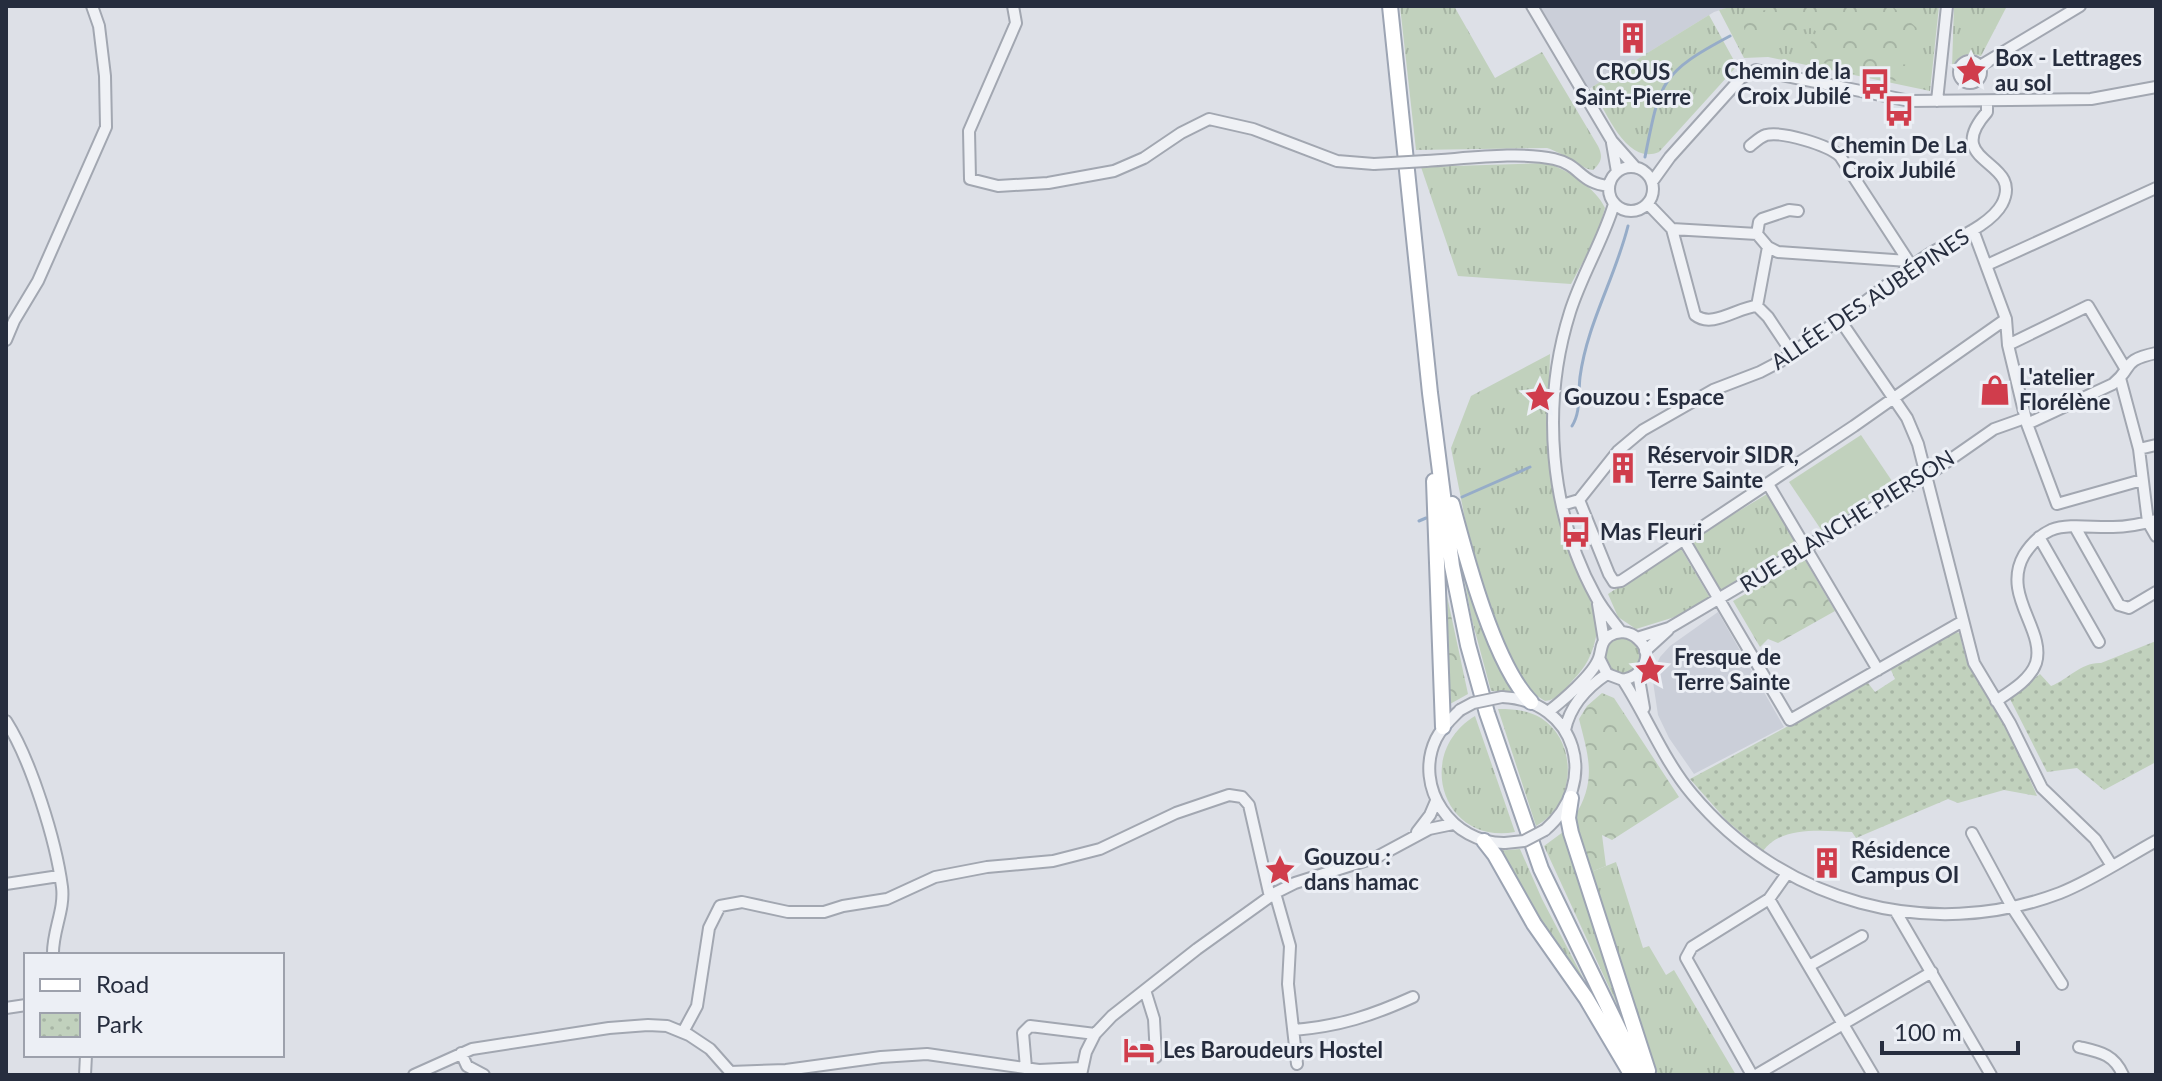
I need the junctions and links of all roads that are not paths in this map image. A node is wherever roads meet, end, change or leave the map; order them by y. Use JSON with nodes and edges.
{"nodes":[{"id":1,"x":92,"y":6,"type":"edge"},
{"id":2,"x":1013,"y":6,"type":"edge"},
{"id":3,"x":1390,"y":6,"type":"edge"},
{"id":4,"x":1532,"y":6,"type":"edge"},
{"id":5,"x":1947,"y":6,"type":"edge"},
{"id":6,"x":2080,"y":6,"type":"edge"},
{"id":7,"x":1980,"y":66,"type":"dead end"},
{"id":8,"x":2156,"y":87,"type":"edge"},
{"id":9,"x":1937,"y":101,"type":"junction"},
{"id":10,"x":1987,"y":102,"type":"junction"},
{"id":11,"x":1612,"y":141,"type":"junction"},
{"id":12,"x":1750,"y":146,"type":"dead end"},
{"id":13,"x":1670,"y":157,"type":"junction"},
{"id":14,"x":1639,"y":169,"type":"junction"},
{"id":15,"x":1617,"y":172,"type":"junction"},
{"id":16,"x":1652,"y":182,"type":"junction"},
{"id":17,"x":1609,"y":186,"type":"junction"},
{"id":18,"x":2156,"y":188,"type":"edge"},
{"id":19,"x":1614,"y":204,"type":"junction"},
{"id":20,"x":1648,"y":204,"type":"junction"},
{"id":21,"x":1626,"y":211,"type":"junction"},
{"id":22,"x":1798,"y":211,"type":"dead end"},
{"id":23,"x":1672,"y":229,"type":"junction"},
{"id":24,"x":1973,"y":230,"type":"junction"},
{"id":25,"x":1757,"y":234,"type":"junction"},
{"id":26,"x":1604,"y":236,"type":"junction"},
{"id":27,"x":1768,"y":247,"type":"junction"},
{"id":28,"x":1910,"y":264,"type":"junction"},
{"id":29,"x":1987,"y":265,"type":"junction"},
{"id":30,"x":1757,"y":306,"type":"junction"},
{"id":31,"x":2006,"y":319,"type":"junction"},
{"id":32,"x":1840,"y":320,"type":"junction"},
{"id":33,"x":6,"y":340,"type":"edge"},
{"id":34,"x":2008,"y":345,"type":"junction"},
{"id":35,"x":1792,"y":353,"type":"junction"},
{"id":36,"x":2156,"y":353,"type":"edge"},
{"id":37,"x":2123,"y":373,"type":"junction"},
{"id":38,"x":1430,"y":393,"type":"junction"},
{"id":39,"x":1891,"y":399,"type":"junction"},
{"id":40,"x":2026,"y":421,"type":"junction"},
{"id":41,"x":2156,"y":445,"type":"edge"},
{"id":42,"x":2139,"y":449,"type":"junction"},
{"id":43,"x":1438,"y":450,"type":"junction"},
{"id":44,"x":1928,"y":475,"type":"junction"},
{"id":45,"x":2142,"y":480,"type":"junction"},
{"id":46,"x":1768,"y":484,"type":"junction"},
{"id":47,"x":1579,"y":500,"type":"junction"},
{"id":48,"x":1562,"y":505,"type":"junction"},
{"id":49,"x":2152,"y":521,"type":"edge"},
{"id":50,"x":2075,"y":527,"type":"junction"},
{"id":51,"x":2156,"y":536,"type":"edge"},
{"id":52,"x":2039,"y":537,"type":"junction"},
{"id":53,"x":1684,"y":540,"type":"junction"},
{"id":54,"x":1806,"y":548,"type":"junction"},
{"id":55,"x":2156,"y":592,"type":"edge"},
{"id":56,"x":1597,"y":598,"type":"junction"},
{"id":57,"x":1719,"y":600,"type":"junction"},
{"id":58,"x":1963,"y":621,"type":"junction"},
{"id":59,"x":1669,"y":628,"type":"junction"},
{"id":60,"x":1621,"y":632,"type":"junction"},
{"id":61,"x":1637,"y":638,"type":"junction"},
{"id":62,"x":1604,"y":641,"type":"junction"},
{"id":63,"x":2099,"y":642,"type":"dead end"},
{"id":64,"x":1645,"y":651,"type":"junction"},
{"id":65,"x":1599,"y":658,"type":"junction"},
{"id":66,"x":1878,"y":670,"type":"junction"},
{"id":67,"x":1638,"y":673,"type":"junction"},
{"id":68,"x":1607,"y":674,"type":"junction"},
{"id":69,"x":1623,"y":680,"type":"junction"},
{"id":70,"x":1996,"y":701,"type":"junction"},
{"id":71,"x":1531,"y":702,"type":"junction"},
{"id":72,"x":1548,"y":712,"type":"junction"},
{"id":73,"x":1645,"y":713,"type":"junction"},
{"id":74,"x":6,"y":721,"type":"edge"},
{"id":75,"x":1443,"y":727,"type":"junction"},
{"id":76,"x":1565,"y":730,"type":"junction"},
{"id":77,"x":1571,"y":798,"type":"junction"},
{"id":78,"x":1436,"y":801,"type":"junction"},
{"id":79,"x":1453,"y":824,"type":"junction"},
{"id":80,"x":1972,"y":833,"type":"dead end"},
{"id":81,"x":1410,"y":839,"type":"junction"},
{"id":82,"x":1484,"y":841,"type":"junction"},
{"id":83,"x":2156,"y":841,"type":"edge"},
{"id":84,"x":2112,"y":866,"type":"junction"},
{"id":85,"x":1786,"y":875,"type":"junction"},
{"id":86,"x":59,"y":876,"type":"junction"},
{"id":87,"x":6,"y":884,"type":"edge"},
{"id":88,"x":1273,"y":895,"type":"junction"},
{"id":89,"x":1769,"y":899,"type":"junction"},
{"id":90,"x":2012,"y":907,"type":"junction"},
{"id":91,"x":1896,"y":912,"type":"junction"},
{"id":92,"x":1862,"y":936,"type":"dead end"},
{"id":93,"x":53,"y":953,"type":"edge"},
{"id":94,"x":1809,"y":966,"type":"junction"},
{"id":95,"x":1932,"y":972,"type":"junction"},
{"id":96,"x":2062,"y":984,"type":"dead end"},
{"id":97,"x":1145,"y":990,"type":"junction"},
{"id":98,"x":1413,"y":997,"type":"dead end"},
{"id":99,"x":1843,"y":1024,"type":"junction"},
{"id":100,"x":1294,"y":1030,"type":"junction"},
{"id":101,"x":683,"y":1032,"type":"junction"},
{"id":102,"x":1095,"y":1034,"type":"junction"},
{"id":103,"x":2079,"y":1047,"type":"dead end"},
{"id":104,"x":461,"y":1053,"type":"junction"},
{"id":105,"x":1156,"y":1057,"type":"dead end"},
{"id":106,"x":1297,"y":1064,"type":"dead end"},
{"id":107,"x":1026,"y":1068,"type":"junction"},
{"id":108,"x":1081,"y":1071,"type":"edge"},
{"id":109,"x":732,"y":1073,"type":"edge"},
{"id":110,"x":414,"y":1075,"type":"edge"},
{"id":111,"x":484,"y":1075,"type":"edge"},
{"id":112,"x":1632,"y":1075,"type":"edge"},
{"id":113,"x":1641,"y":1075,"type":"edge"},
{"id":114,"x":1650,"y":1075,"type":"edge"},
{"id":115,"x":1754,"y":1075,"type":"edge"},
{"id":116,"x":1873,"y":1075,"type":"edge"},
{"id":117,"x":1991,"y":1075,"type":"edge"},
{"id":118,"x":2123,"y":1075,"type":"edge"}],
"edges":[{"from":1,"to":33,"type":"street"},
{"from":2,"to":17,"type":"street","bridge":true},
{"from":3,"to":38,"type":"main road"},
{"from":4,"to":11,"type":"street"},
{"from":5,"to":9,"type":"street"},
{"from":6,"to":7,"type":"street"},
{"from":8,"to":10,"type":"street"},
{"from":9,"to":10,"type":"street"},
{"from":9,"to":13,"type":"street"},
{"from":10,"to":24,"type":"street","name":"ALLÉE DES AUBÉPINES"},
{"from":11,"to":14,"type":"street"},
{"from":11,"to":15,"type":"street"},
{"from":12,"to":28,"type":"street"},
{"from":13,"to":14,"type":"street"},
{"from":13,"to":16,"type":"street"},
{"from":14,"to":15,"type":"street"},
{"from":14,"to":16,"type":"street"},
{"from":15,"to":17,"type":"street"},
{"from":16,"to":20,"type":"street"},
{"from":17,"to":19,"type":"street"},
{"from":18,"to":29,"type":"street"},
{"from":19,"to":21,"type":"street"},
{"from":19,"to":26,"type":"street"},
{"from":20,"to":21,"type":"street"},
{"from":20,"to":23,"type":"street"},
{"from":21,"to":26,"type":"street"},
{"from":22,"to":25,"type":"street"},
{"from":23,"to":25,"type":"street"},
{"from":23,"to":30,"type":"street"},
{"from":24,"to":28,"type":"street","name":"ALLÉE DES AUBÉPINES"},
{"from":24,"to":29,"type":"street"},
{"from":25,"to":27,"type":"street"},
{"from":26,"to":48,"type":"street"},
{"from":27,"to":28,"type":"street"},
{"from":27,"to":30,"type":"street"},
{"from":28,"to":32,"type":"street","name":"ALLÉE DES AUBÉPINES"},
{"from":29,"to":31,"type":"street"},
{"from":30,"to":35,"type":"street"},
{"from":31,"to":34,"type":"street"},
{"from":31,"to":39,"type":"street"},
{"from":32,"to":35,"type":"street","name":"ALLÉE DES AUBÉPINES"},
{"from":32,"to":39,"type":"street"},
{"from":34,"to":37,"type":"street"},
{"from":34,"to":40,"type":"street"},
{"from":35,"to":47,"type":"street","name":"ALLÉE DES AUBÉPINES"},
{"from":36,"to":37,"type":"street","name":"RUE BLANCHE PIERSON"},
{"from":37,"to":40,"type":"street","name":"RUE BLANCHE PIERSON"},
{"from":37,"to":42,"type":"street"},
{"from":38,"to":43,"type":"main road"},
{"from":38,"to":75,"type":"main road"},
{"from":39,"to":44,"type":"street"},
{"from":39,"to":46,"type":"street"},
{"from":40,"to":44,"type":"street","name":"RUE BLANCHE PIERSON"},
{"from":40,"to":45,"type":"street"},
{"from":41,"to":42,"type":"street"},
{"from":42,"to":45,"type":"street"},
{"from":43,"to":71,"type":"main road"},
{"from":43,"to":113,"type":"main road"},
{"from":44,"to":54,"type":"street","name":"RUE BLANCHE PIERSON"},
{"from":44,"to":58,"type":"street"},
{"from":45,"to":49,"type":"street"},
{"from":46,"to":53,"type":"street"},
{"from":46,"to":54,"type":"street"},
{"from":47,"to":48,"type":"street"},
{"from":47,"to":53,"type":"street"},
{"from":48,"to":56,"type":"street"},
{"from":49,"to":50,"type":"street"},
{"from":49,"to":51,"type":"street"},
{"from":50,"to":52,"type":"street"},
{"from":50,"to":55,"type":"street"},
{"from":52,"to":63,"type":"street"},
{"from":52,"to":70,"type":"street"},
{"from":53,"to":57,"type":"street"},
{"from":54,"to":57,"type":"street","name":"RUE BLANCHE PIERSON"},
{"from":54,"to":66,"type":"street"},
{"from":56,"to":60,"type":"street"},
{"from":56,"to":62,"type":"street"},
{"from":57,"to":59,"type":"street","name":"RUE BLANCHE PIERSON"},
{"from":57,"to":66,"type":"street"},
{"from":58,"to":66,"type":"street"},
{"from":58,"to":70,"type":"street"},
{"from":59,"to":61,"type":"street","name":"RUE BLANCHE PIERSON"},
{"from":59,"to":64,"type":"street","name":"RUE BLANCHE PIERSON"},
{"from":60,"to":61,"type":"street"},
{"from":60,"to":62,"type":"street"},
{"from":61,"to":64,"type":"street"},
{"from":62,"to":65,"type":"street"},
{"from":64,"to":67,"type":"street"},
{"from":65,"to":68,"type":"street"},
{"from":65,"to":72,"type":"street"},
{"from":67,"to":69,"type":"street"},
{"from":67,"to":73,"type":"street"},
{"from":68,"to":69,"type":"street"},
{"from":68,"to":76,"type":"street"},
{"from":69,"to":73,"type":"street"},
{"from":70,"to":84,"type":"street"},
{"from":71,"to":72,"type":"street"},
{"from":71,"to":75,"type":"street","bridge":true},
{"from":72,"to":76,"type":"street"},
{"from":73,"to":85,"type":"street"},
{"from":74,"to":86,"type":"street"},
{"from":75,"to":78,"type":"street"},
{"from":76,"to":77,"type":"street"},
{"from":77,"to":82,"type":"street","bridge":true},
{"from":77,"to":114,"type":"main road"},
{"from":78,"to":79,"type":"street"},
{"from":78,"to":81,"type":"street"},
{"from":79,"to":81,"type":"street"},
{"from":79,"to":82,"type":"street"},
{"from":80,"to":90,"type":"street"},
{"from":81,"to":88,"type":"street"},
{"from":82,"to":112,"type":"main road"},
{"from":83,"to":84,"type":"street"},
{"from":84,"to":90,"type":"street"},
{"from":85,"to":89,"type":"street"},
{"from":85,"to":91,"type":"street"},
{"from":86,"to":87,"type":"street"},
{"from":86,"to":93,"type":"street"},
{"from":88,"to":97,"type":"street"},
{"from":88,"to":100,"type":"street"},
{"from":88,"to":101,"type":"street"},
{"from":89,"to":94,"type":"street"},
{"from":89,"to":115,"type":"street"},
{"from":90,"to":91,"type":"street"},
{"from":90,"to":96,"type":"street"},
{"from":91,"to":95,"type":"street"},
{"from":92,"to":94,"type":"street"},
{"from":94,"to":99,"type":"street"},
{"from":95,"to":99,"type":"street"},
{"from":95,"to":117,"type":"street"},
{"from":97,"to":102,"type":"street"},
{"from":97,"to":105,"type":"street"},
{"from":98,"to":100,"type":"street"},
{"from":99,"to":115,"type":"street"},
{"from":99,"to":116,"type":"street"},
{"from":100,"to":106,"type":"street"},
{"from":101,"to":104,"type":"street"},
{"from":101,"to":109,"type":"street"},
{"from":102,"to":107,"type":"street"},
{"from":102,"to":108,"type":"street"},
{"from":103,"to":118,"type":"street"},
{"from":104,"to":110,"type":"street"},
{"from":104,"to":111,"type":"street"},
{"from":107,"to":108,"type":"street"},
{"from":107,"to":109,"type":"street"}]}
